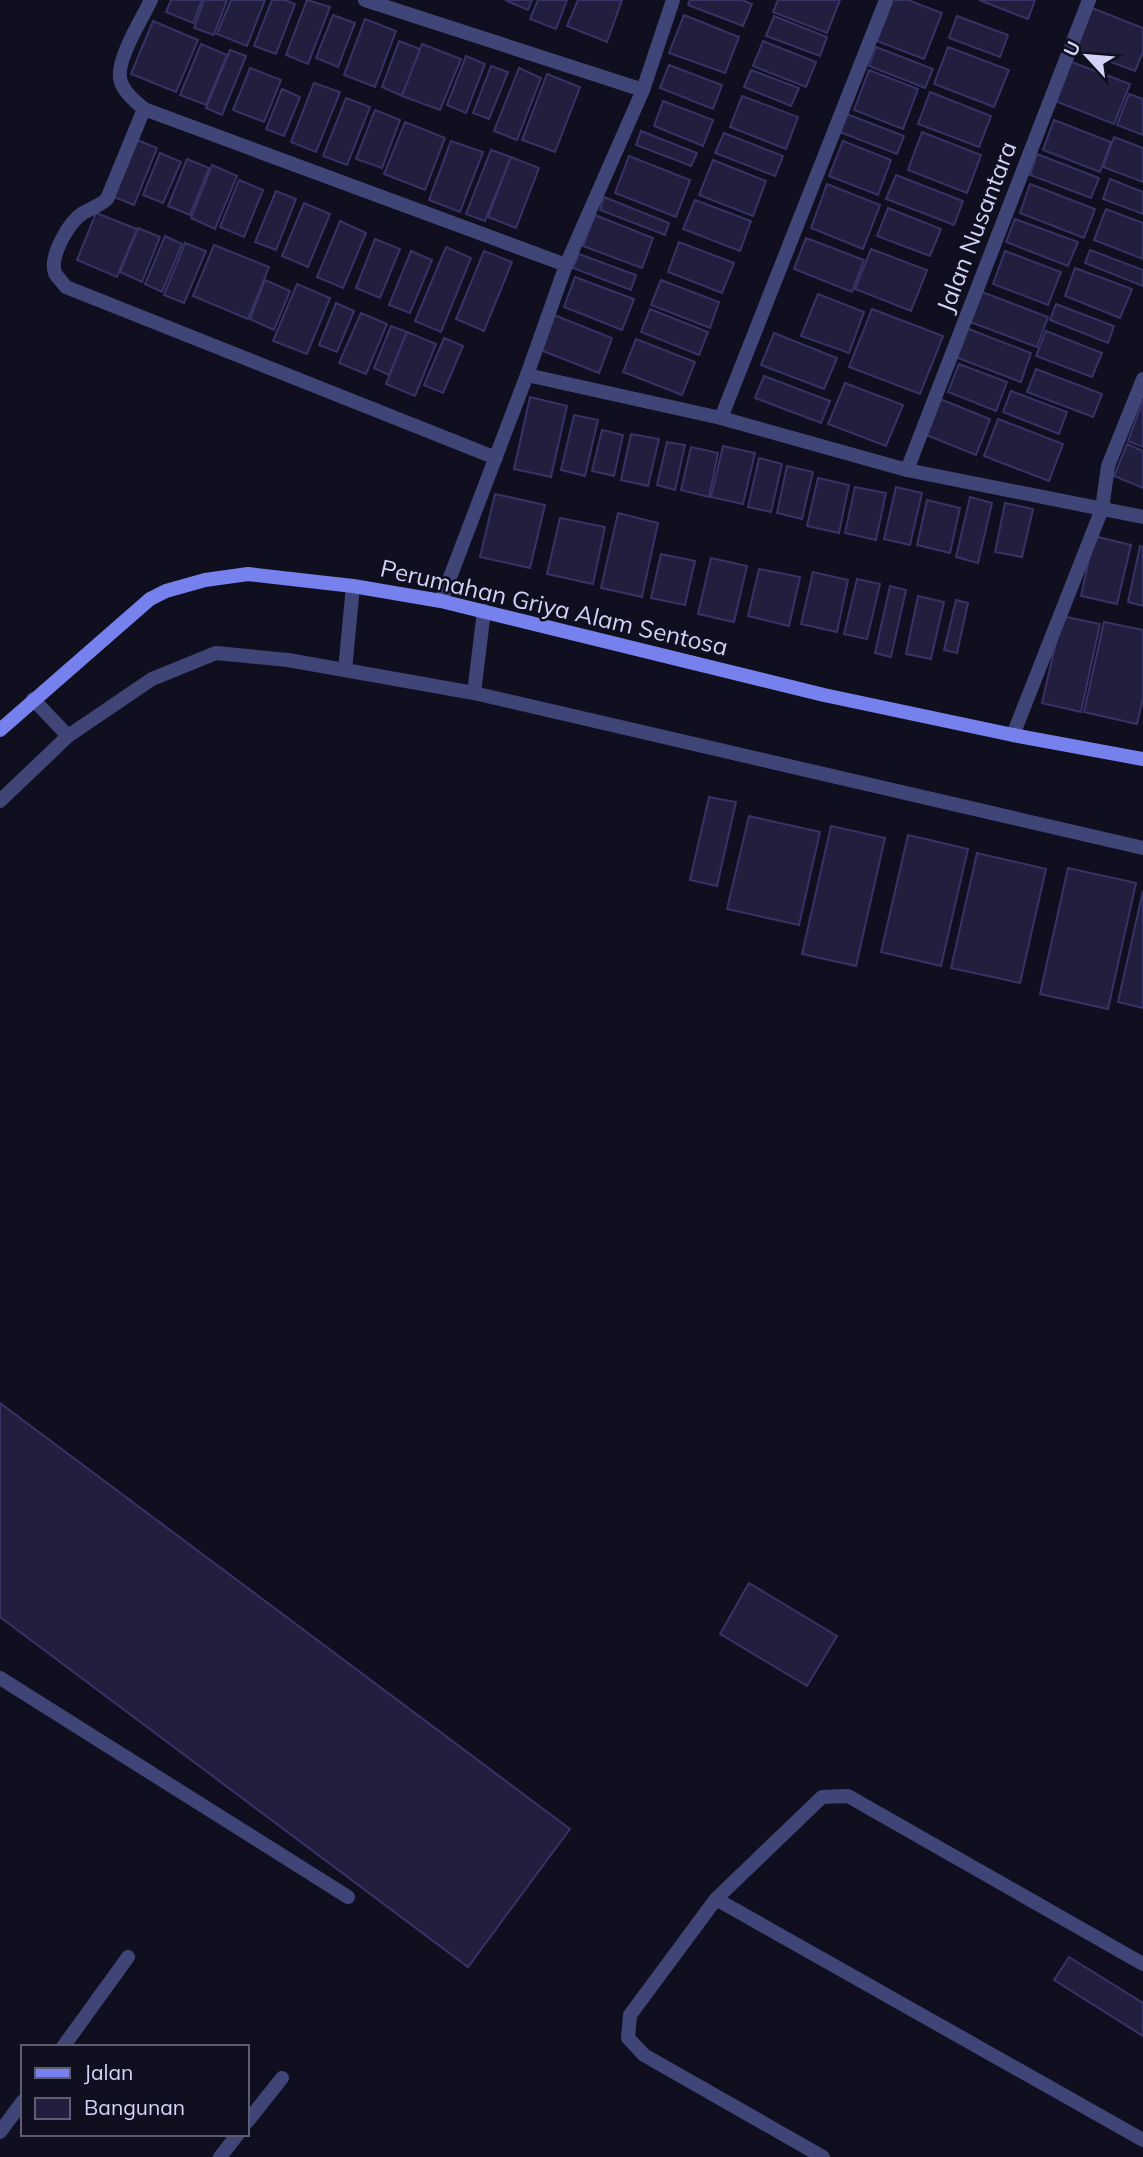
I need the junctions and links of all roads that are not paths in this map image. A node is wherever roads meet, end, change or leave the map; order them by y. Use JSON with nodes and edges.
{"nodes":[{"id":1,"x":150,"y":0,"type":"edge"},
{"id":2,"x":365,"y":0,"type":"edge"},
{"id":3,"x":673,"y":0,"type":"edge"},
{"id":4,"x":886,"y":0,"type":"edge"},
{"id":5,"x":1089,"y":0,"type":"edge"},
{"id":6,"x":643,"y":90,"type":"junction"},
{"id":7,"x":144,"y":109,"type":"junction"},
{"id":8,"x":566,"y":265,"type":"junction"},
{"id":9,"x":527,"y":375,"type":"junction"},
{"id":10,"x":1143,"y":379,"type":"edge"},
{"id":11,"x":721,"y":418,"type":"junction"},
{"id":12,"x":496,"y":458,"type":"junction"},
{"id":13,"x":907,"y":470,"type":"junction"},
{"id":14,"x":1102,"y":509,"type":"junction"},
{"id":15,"x":1143,"y":517,"type":"edge"},
{"id":16,"x":353,"y":586,"type":"junction"},
{"id":17,"x":441,"y":601,"type":"junction"},
{"id":18,"x":484,"y":611,"type":"junction"},
{"id":19,"x":345,"y":670,"type":"junction"},
{"id":20,"x":474,"y":693,"type":"junction"},
{"id":21,"x":33,"y":699,"type":"junction"},
{"id":22,"x":0,"y":730,"type":"edge"},
{"id":23,"x":68,"y":736,"type":"junction"},
{"id":24,"x":1013,"y":736,"type":"junction"},
{"id":25,"x":1143,"y":759,"type":"edge"},
{"id":26,"x":0,"y":800,"type":"edge"},
{"id":27,"x":1143,"y":848,"type":"edge"},
{"id":28,"x":0,"y":1678,"type":"edge"},
{"id":29,"x":348,"y":1897,"type":"dead end"},
{"id":30,"x":716,"y":1899,"type":"junction"},
{"id":31,"x":128,"y":1957,"type":"dead end"},
{"id":32,"x":1143,"y":1964,"type":"edge"},
{"id":33,"x":63,"y":2045,"type":"edge"},
{"id":34,"x":282,"y":2078,"type":"dead end"},
{"id":35,"x":21,"y":2104,"type":"edge"},
{"id":36,"x":248,"y":2121,"type":"edge"},
{"id":37,"x":0,"y":2132,"type":"edge"},
{"id":38,"x":236,"y":2136,"type":"edge"},
{"id":39,"x":1143,"y":2140,"type":"edge"},
{"id":40,"x":220,"y":2157,"type":"edge"},
{"id":41,"x":823,"y":2157,"type":"edge"}],
"edges":[{"from":1,"to":7,"type":"street"},
{"from":2,"to":6,"type":"street"},
{"from":3,"to":6,"type":"street"},
{"from":4,"to":11,"type":"street"},
{"from":5,"to":13,"type":"street","name":"Jalan Nusantara"},
{"from":6,"to":8,"type":"street"},
{"from":7,"to":8,"type":"street"},
{"from":7,"to":12,"type":"street"},
{"from":8,"to":9,"type":"street"},
{"from":9,"to":11,"type":"street"},
{"from":9,"to":12,"type":"street"},
{"from":10,"to":14,"type":"street"},
{"from":11,"to":13,"type":"street"},
{"from":12,"to":17,"type":"street"},
{"from":13,"to":14,"type":"street"},
{"from":14,"to":15,"type":"street"},
{"from":14,"to":24,"type":"street"},
{"from":16,"to":17,"type":"street","name":"Perumahan Griya Alam Sentosa"},
{"from":16,"to":19,"type":"street"},
{"from":16,"to":21,"type":"street","name":"Perumahan Griya Alam Sentosa"},
{"from":17,"to":18,"type":"street","name":"Perumahan Griya Alam Sentosa"},
{"from":18,"to":20,"type":"street"},
{"from":18,"to":24,"type":"street","name":"Perumahan Griya Alam Sentosa"},
{"from":19,"to":20,"type":"street"},
{"from":19,"to":23,"type":"street"},
{"from":20,"to":27,"type":"street"},
{"from":21,"to":22,"type":"street","name":"Perumahan Griya Alam Sentosa"},
{"from":21,"to":23,"type":"street"},
{"from":23,"to":26,"type":"street"},
{"from":24,"to":25,"type":"street","name":"Perumahan Griya Alam Sentosa"},
{"from":28,"to":29,"type":"street"},
{"from":30,"to":32,"type":"street"},
{"from":30,"to":39,"type":"street"},
{"from":30,"to":41,"type":"street"},
{"from":31,"to":33,"type":"street"},
{"from":34,"to":36,"type":"street"},
{"from":35,"to":37,"type":"street"},
{"from":38,"to":40,"type":"street"}]}
